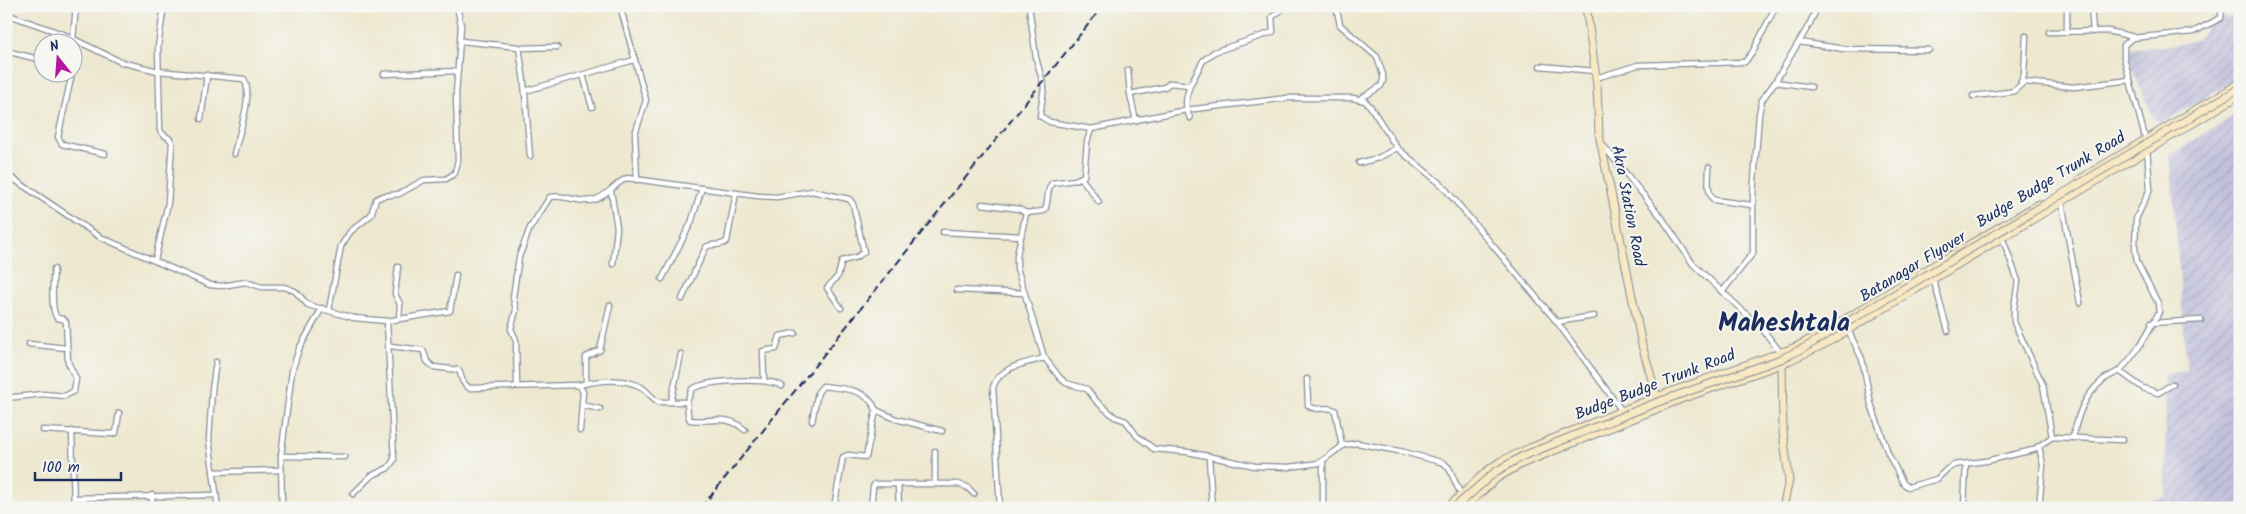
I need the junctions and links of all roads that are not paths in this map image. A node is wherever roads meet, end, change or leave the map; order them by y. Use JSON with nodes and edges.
{"nodes":[{"id":1,"x":76,"y":6,"type":"edge"},
{"id":2,"x":160,"y":6,"type":"edge"},
{"id":3,"x":457,"y":6,"type":"edge"},
{"id":4,"x":620,"y":6,"type":"edge"},
{"id":5,"x":1029,"y":6,"type":"edge"},
{"id":6,"x":1278,"y":6,"type":"edge"},
{"id":7,"x":1336,"y":6,"type":"edge"},
{"id":8,"x":1586,"y":6,"type":"edge"},
{"id":9,"x":1776,"y":6,"type":"edge"},
{"id":10,"x":1818,"y":6,"type":"edge"},
{"id":11,"x":2067,"y":6,"type":"edge"},
{"id":12,"x":2091,"y":6,"type":"edge"},
{"id":13,"x":2222,"y":6,"type":"edge"},
{"id":14,"x":6,"y":14,"type":"edge"},
{"id":15,"x":54,"y":32,"type":"edge"},
{"id":16,"x":74,"y":32,"type":"edge"},
{"id":17,"x":2049,"y":32,"type":"dead end"},
{"id":18,"x":2067,"y":32,"type":"junction"},
{"id":19,"x":2093,"y":32,"type":"junction"},
{"id":20,"x":2026,"y":36,"type":"dead end"},
{"id":21,"x":2134,"y":37,"type":"junction"},
{"id":22,"x":461,"y":41,"type":"junction"},
{"id":23,"x":1799,"y":42,"type":"junction"},
{"id":24,"x":82,"y":44,"type":"edge"},
{"id":25,"x":557,"y":47,"type":"dead end"},
{"id":26,"x":520,"y":48,"type":"junction"},
{"id":27,"x":1929,"y":50,"type":"dead end"},
{"id":28,"x":6,"y":51,"type":"edge"},
{"id":29,"x":32,"y":58,"type":"edge"},
{"id":30,"x":634,"y":60,"type":"junction"},
{"id":31,"x":1540,"y":66,"type":"dead end"},
{"id":32,"x":1128,"y":70,"type":"dead end"},
{"id":33,"x":158,"y":71,"type":"junction"},
{"id":34,"x":457,"y":72,"type":"junction"},
{"id":35,"x":207,"y":74,"type":"junction"},
{"id":36,"x":384,"y":74,"type":"dead end"},
{"id":37,"x":583,"y":75,"type":"junction"},
{"id":38,"x":1596,"y":75,"type":"junction"},
{"id":39,"x":2130,"y":80,"type":"junction"},
{"id":40,"x":69,"y":82,"type":"edge"},
{"id":41,"x":1775,"y":82,"type":"junction"},
{"id":42,"x":2021,"y":82,"type":"junction"},
{"id":43,"x":2240,"y":83,"type":"edge"},
{"id":44,"x":1190,"y":85,"type":"junction"},
{"id":45,"x":1811,"y":87,"type":"dead end"},
{"id":46,"x":2240,"y":88,"type":"edge"},
{"id":47,"x":525,"y":91,"type":"junction"},
{"id":48,"x":1130,"y":94,"type":"junction"},
{"id":49,"x":2240,"y":95,"type":"edge"},
{"id":50,"x":1973,"y":96,"type":"dead end"},
{"id":51,"x":1360,"y":99,"type":"junction"},
{"id":52,"x":592,"y":107,"type":"dead end"},
{"id":53,"x":1186,"y":110,"type":"junction"},
{"id":54,"x":1190,"y":118,"type":"dead end"},
{"id":55,"x":201,"y":119,"type":"dead end"},
{"id":56,"x":1136,"y":121,"type":"junction"},
{"id":57,"x":1091,"y":129,"type":"junction"},
{"id":58,"x":2146,"y":139,"type":"junction"},
{"id":59,"x":1601,"y":143,"type":"junction"},
{"id":60,"x":1397,"y":148,"type":"junction"},
{"id":61,"x":2148,"y":151,"type":"junction"},
{"id":62,"x":104,"y":154,"type":"dead end"},
{"id":63,"x":234,"y":154,"type":"dead end"},
{"id":64,"x":530,"y":156,"type":"dead end"},
{"id":65,"x":1359,"y":162,"type":"dead end"},
{"id":66,"x":1710,"y":167,"type":"dead end"},
{"id":67,"x":6,"y":174,"type":"edge"},
{"id":68,"x":1082,"y":179,"type":"junction"},
{"id":69,"x":638,"y":180,"type":"junction"},
{"id":70,"x":702,"y":188,"type":"junction"},
{"id":71,"x":611,"y":191,"type":"junction"},
{"id":72,"x":736,"y":193,"type":"junction"},
{"id":73,"x":1099,"y":202,"type":"dead end"},
{"id":74,"x":2062,"y":203,"type":"junction"},
{"id":75,"x":982,"y":204,"type":"dead end"},
{"id":76,"x":1752,"y":205,"type":"junction"},
{"id":77,"x":1026,"y":212,"type":"junction"},
{"id":78,"x":943,"y":232,"type":"dead end"},
{"id":79,"x":1021,"y":236,"type":"junction"},
{"id":80,"x":2002,"y":237,"type":"junction"},
{"id":81,"x":155,"y":260,"type":"junction"},
{"id":82,"x":613,"y":264,"type":"dead end"},
{"id":83,"x":398,"y":267,"type":"dead end"},
{"id":84,"x":54,"y":269,"type":"dead end"},
{"id":85,"x":456,"y":275,"type":"dead end"},
{"id":86,"x":1933,"y":278,"type":"junction"},
{"id":87,"x":662,"y":279,"type":"dead end"},
{"id":88,"x":957,"y":290,"type":"dead end"},
{"id":89,"x":1024,"y":292,"type":"junction"},
{"id":90,"x":1722,"y":292,"type":"junction"},
{"id":91,"x":682,"y":298,"type":"dead end"},
{"id":92,"x":2080,"y":303,"type":"dead end"},
{"id":93,"x":610,"y":306,"type":"dead end"},
{"id":94,"x":322,"y":308,"type":"junction"},
{"id":95,"x":841,"y":308,"type":"dead end"},
{"id":96,"x":329,"y":310,"type":"junction"},
{"id":97,"x":1594,"y":316,"type":"dead end"},
{"id":98,"x":399,"y":318,"type":"junction"},
{"id":99,"x":2201,"y":320,"type":"dead end"},
{"id":100,"x":387,"y":321,"type":"junction"},
{"id":101,"x":1557,"y":322,"type":"junction"},
{"id":102,"x":2151,"y":323,"type":"junction"},
{"id":103,"x":1848,"y":330,"type":"junction"},
{"id":104,"x":1948,"y":331,"type":"dead end"},
{"id":105,"x":795,"y":333,"type":"dead end"},
{"id":106,"x":29,"y":344,"type":"dead end"},
{"id":107,"x":390,"y":346,"type":"junction"},
{"id":108,"x":66,"y":348,"type":"junction"},
{"id":109,"x":1781,"y":353,"type":"junction"},
{"id":110,"x":681,"y":354,"type":"dead end"},
{"id":111,"x":1045,"y":358,"type":"junction"},
{"id":112,"x":216,"y":362,"type":"dead end"},
{"id":113,"x":1782,"y":364,"type":"junction"},
{"id":114,"x":2119,"y":371,"type":"junction"},
{"id":115,"x":1307,"y":379,"type":"dead end"},
{"id":116,"x":764,"y":380,"type":"junction"},
{"id":117,"x":586,"y":383,"type":"junction"},
{"id":118,"x":2173,"y":384,"type":"dead end"},
{"id":119,"x":579,"y":385,"type":"junction"},
{"id":120,"x":517,"y":386,"type":"junction"},
{"id":121,"x":782,"y":386,"type":"dead end"},
{"id":122,"x":1656,"y":397,"type":"junction"},
{"id":123,"x":6,"y":398,"type":"edge"},
{"id":124,"x":671,"y":402,"type":"junction"},
{"id":125,"x":687,"y":402,"type":"junction"},
{"id":126,"x":582,"y":405,"type":"junction"},
{"id":127,"x":1660,"y":407,"type":"junction"},
{"id":128,"x":1630,"y":408,"type":"junction"},
{"id":129,"x":600,"y":409,"type":"dead end"},
{"id":130,"x":876,"y":410,"type":"junction"},
{"id":131,"x":1622,"y":411,"type":"junction"},
{"id":132,"x":119,"y":413,"type":"dead end"},
{"id":133,"x":1634,"y":418,"type":"junction"},
{"id":134,"x":812,"y":421,"type":"dead end"},
{"id":135,"x":43,"y":430,"type":"dead end"},
{"id":136,"x":580,"y":430,"type":"dead end"},
{"id":137,"x":745,"y":430,"type":"dead end"},
{"id":138,"x":72,"y":431,"type":"junction"},
{"id":139,"x":942,"y":431,"type":"dead end"},
{"id":140,"x":2052,"y":437,"type":"junction"},
{"id":141,"x":2073,"y":437,"type":"junction"},
{"id":142,"x":2123,"y":440,"type":"dead end"},
{"id":143,"x":1342,"y":446,"type":"junction"},
{"id":144,"x":2039,"y":446,"type":"junction"},
{"id":145,"x":935,"y":451,"type":"dead end"},
{"id":146,"x":281,"y":456,"type":"junction"},
{"id":147,"x":1209,"y":456,"type":"junction"},
{"id":148,"x":345,"y":457,"type":"dead end"},
{"id":149,"x":1323,"y":461,"type":"junction"},
{"id":150,"x":1966,"y":464,"type":"junction"},
{"id":151,"x":281,"y":470,"type":"junction"},
{"id":152,"x":213,"y":472,"type":"junction"},
{"id":153,"x":898,"y":484,"type":"junction"},
{"id":154,"x":935,"y":484,"type":"junction"},
{"id":155,"x":353,"y":494,"type":"dead end"},
{"id":156,"x":974,"y":494,"type":"dead end"},
{"id":157,"x":216,"y":495,"type":"junction"},
{"id":158,"x":1461,"y":495,"type":"junction"},
{"id":159,"x":152,"y":496,"type":"junction"},
{"id":160,"x":74,"y":498,"type":"junction"},
{"id":161,"x":74,"y":508,"type":"edge"},
{"id":162,"x":152,"y":508,"type":"edge"},
{"id":163,"x":218,"y":508,"type":"edge"},
{"id":164,"x":282,"y":508,"type":"edge"},
{"id":165,"x":834,"y":508,"type":"edge"},
{"id":166,"x":871,"y":508,"type":"edge"},
{"id":167,"x":898,"y":508,"type":"edge"},
{"id":168,"x":1000,"y":508,"type":"edge"},
{"id":169,"x":1212,"y":508,"type":"edge"},
{"id":170,"x":1323,"y":508,"type":"edge"},
{"id":171,"x":1447,"y":508,"type":"edge"},
{"id":172,"x":1454,"y":508,"type":"edge"},
{"id":173,"x":1464,"y":508,"type":"edge"},
{"id":174,"x":1783,"y":508,"type":"edge"},
{"id":175,"x":1964,"y":508,"type":"edge"},
{"id":176,"x":2039,"y":508,"type":"edge"}],
"edges":[{"from":1,"to":16,"type":"street"},
{"from":2,"to":33,"type":"street"},
{"from":3,"to":22,"type":"street"},
{"from":4,"to":30,"type":"street"},
{"from":5,"to":57,"type":"street"},
{"from":6,"to":44,"type":"street"},
{"from":7,"to":51,"type":"street"},
{"from":8,"to":38,"type":"street","name":"Akra Station Road"},
{"from":9,"to":38,"type":"street"},
{"from":10,"to":23,"type":"street"},
{"from":11,"to":18,"type":"street"},
{"from":12,"to":19,"type":"street"},
{"from":13,"to":21,"type":"street"},
{"from":14,"to":15,"type":"street"},
{"from":17,"to":18,"type":"street"},
{"from":18,"to":19,"type":"street"},
{"from":19,"to":21,"type":"street"},
{"from":20,"to":42,"type":"street"},
{"from":21,"to":39,"type":"street"},
{"from":22,"to":26,"type":"street"},
{"from":22,"to":34,"type":"street"},
{"from":23,"to":27,"type":"street"},
{"from":23,"to":41,"type":"street"},
{"from":24,"to":33,"type":"street"},
{"from":25,"to":26,"type":"street"},
{"from":26,"to":47,"type":"street"},
{"from":28,"to":29,"type":"street"},
{"from":30,"to":37,"type":"street"},
{"from":30,"to":69,"type":"street"},
{"from":31,"to":38,"type":"street"},
{"from":32,"to":48,"type":"street"},
{"from":33,"to":35,"type":"street"},
{"from":33,"to":81,"type":"street"},
{"from":34,"to":36,"type":"street"},
{"from":34,"to":96,"type":"street"},
{"from":35,"to":55,"type":"street"},
{"from":35,"to":63,"type":"street"},
{"from":37,"to":47,"type":"street"},
{"from":37,"to":52,"type":"street"},
{"from":38,"to":59,"type":"street","name":"Akra Station Road"},
{"from":39,"to":42,"type":"street"},
{"from":39,"to":58,"type":"street"},
{"from":40,"to":62,"type":"street"},
{"from":41,"to":45,"type":"street"},
{"from":41,"to":76,"type":"street"},
{"from":42,"to":50,"type":"street"},
{"from":43,"to":58,"type":"street","name":"Budge Budge Trunk Road"},
{"from":44,"to":48,"type":"street"},
{"from":44,"to":53,"type":"street"},
{"from":46,"to":172,"type":"street","name":"Batanagar Flyover","bridge":true},
{"from":47,"to":64,"type":"street"},
{"from":48,"to":56,"type":"street"},
{"from":49,"to":61,"type":"street","name":"Budge Budge Trunk Road"},
{"from":51,"to":53,"type":"street"},
{"from":51,"to":60,"type":"street"},
{"from":53,"to":54,"type":"street"},
{"from":53,"to":56,"type":"street"},
{"from":56,"to":57,"type":"street"},
{"from":57,"to":68,"type":"street"},
{"from":58,"to":61,"type":"street"},
{"from":58,"to":109,"type":"street","name":"Budge Budge Trunk Road"},
{"from":59,"to":90,"type":"street"},
{"from":59,"to":122,"type":"street","name":"Akra Station Road"},
{"from":60,"to":65,"type":"street"},
{"from":60,"to":101,"type":"street"},
{"from":61,"to":74,"type":"street","name":"Budge Budge Trunk Road"},
{"from":61,"to":102,"type":"street"},
{"from":66,"to":76,"type":"street"},
{"from":67,"to":81,"type":"street"},
{"from":68,"to":73,"type":"street"},
{"from":68,"to":77,"type":"street"},
{"from":69,"to":70,"type":"street"},
{"from":69,"to":71,"type":"street"},
{"from":70,"to":72,"type":"street"},
{"from":70,"to":87,"type":"street"},
{"from":71,"to":82,"type":"street"},
{"from":71,"to":120,"type":"street"},
{"from":72,"to":91,"type":"street"},
{"from":72,"to":95,"type":"street"},
{"from":74,"to":80,"type":"street","name":"Budge Budge Trunk Road"},
{"from":74,"to":92,"type":"street"},
{"from":75,"to":77,"type":"street"},
{"from":76,"to":90,"type":"street"},
{"from":77,"to":79,"type":"street"},
{"from":78,"to":79,"type":"street"},
{"from":79,"to":89,"type":"street"},
{"from":80,"to":86,"type":"street","name":"Budge Budge Trunk Road"},
{"from":80,"to":140,"type":"street"},
{"from":81,"to":94,"type":"street"},
{"from":83,"to":98,"type":"street"},
{"from":84,"to":108,"type":"street"},
{"from":85,"to":98,"type":"street"},
{"from":86,"to":103,"type":"street","name":"Budge Budge Trunk Road"},
{"from":86,"to":104,"type":"street"},
{"from":88,"to":89,"type":"street"},
{"from":89,"to":111,"type":"street"},
{"from":90,"to":109,"type":"street"},
{"from":93,"to":117,"type":"street"},
{"from":94,"to":96,"type":"street"},
{"from":94,"to":146,"type":"street"},
{"from":96,"to":100,"type":"street"},
{"from":97,"to":101,"type":"street"},
{"from":98,"to":100,"type":"street"},
{"from":99,"to":102,"type":"street"},
{"from":100,"to":107,"type":"street"},
{"from":101,"to":131,"type":"street"},
{"from":102,"to":114,"type":"street"},
{"from":103,"to":113,"type":"street","name":"Budge Budge Trunk Road"},
{"from":103,"to":150,"type":"street"},
{"from":105,"to":116,"type":"street"},
{"from":106,"to":108,"type":"street"},
{"from":107,"to":120,"type":"street"},
{"from":107,"to":155,"type":"street"},
{"from":108,"to":123,"type":"street"},
{"from":109,"to":113,"type":"street"},
{"from":109,"to":122,"type":"street","name":"Budge Budge Trunk Road"},
{"from":110,"to":124,"type":"street"},
{"from":111,"to":147,"type":"street"},
{"from":111,"to":168,"type":"street"},
{"from":112,"to":152,"type":"street"},
{"from":113,"to":127,"type":"street","name":"Budge Budge Trunk Road"},
{"from":113,"to":174,"type":"street"},
{"from":114,"to":118,"type":"street"},
{"from":114,"to":141,"type":"street"},
{"from":115,"to":143,"type":"street"},
{"from":116,"to":121,"type":"street"},
{"from":116,"to":125,"type":"street"},
{"from":117,"to":119,"type":"street"},
{"from":117,"to":124,"type":"street"},
{"from":119,"to":120,"type":"street"},
{"from":119,"to":126,"type":"street"},
{"from":122,"to":127,"type":"street","name":"Akra Station Road"},
{"from":122,"to":128,"type":"street","name":"Budge Budge Trunk Road"},
{"from":124,"to":125,"type":"street"},
{"from":125,"to":137,"type":"street"},
{"from":126,"to":129,"type":"street"},
{"from":126,"to":136,"type":"street"},
{"from":127,"to":133,"type":"street","name":"Budge Budge Trunk Road"},
{"from":128,"to":131,"type":"street","name":"Budge Budge Trunk Road"},
{"from":128,"to":133,"type":"street"},
{"from":130,"to":134,"type":"street"},
{"from":130,"to":139,"type":"street"},
{"from":130,"to":165,"type":"street"},
{"from":131,"to":158,"type":"street","name":"Budge Budge Trunk Road"},
{"from":132,"to":138,"type":"street"},
{"from":133,"to":173,"type":"street","name":"Budge Budge Trunk Road"},
{"from":135,"to":138,"type":"street"},
{"from":138,"to":160,"type":"street"},
{"from":140,"to":141,"type":"street"},
{"from":140,"to":144,"type":"street"},
{"from":141,"to":142,"type":"street"},
{"from":143,"to":149,"type":"street"},
{"from":143,"to":158,"type":"street"},
{"from":144,"to":150,"type":"street"},
{"from":144,"to":176,"type":"street"},
{"from":145,"to":154,"type":"street"},
{"from":146,"to":148,"type":"street"},
{"from":146,"to":151,"type":"street"},
{"from":147,"to":149,"type":"street"},
{"from":147,"to":169,"type":"street"},
{"from":149,"to":170,"type":"street"},
{"from":150,"to":175,"type":"street"},
{"from":151,"to":152,"type":"street"},
{"from":151,"to":164,"type":"street"},
{"from":152,"to":157,"type":"street"},
{"from":153,"to":154,"type":"street"},
{"from":153,"to":166,"type":"street"},
{"from":153,"to":167,"type":"street"},
{"from":154,"to":156,"type":"street"},
{"from":157,"to":159,"type":"street"},
{"from":157,"to":163,"type":"street"},
{"from":158,"to":171,"type":"street","name":"Budge Budge Trunk Road"},
{"from":159,"to":160,"type":"street"},
{"from":159,"to":162,"type":"street"},
{"from":160,"to":161,"type":"street"}]}
